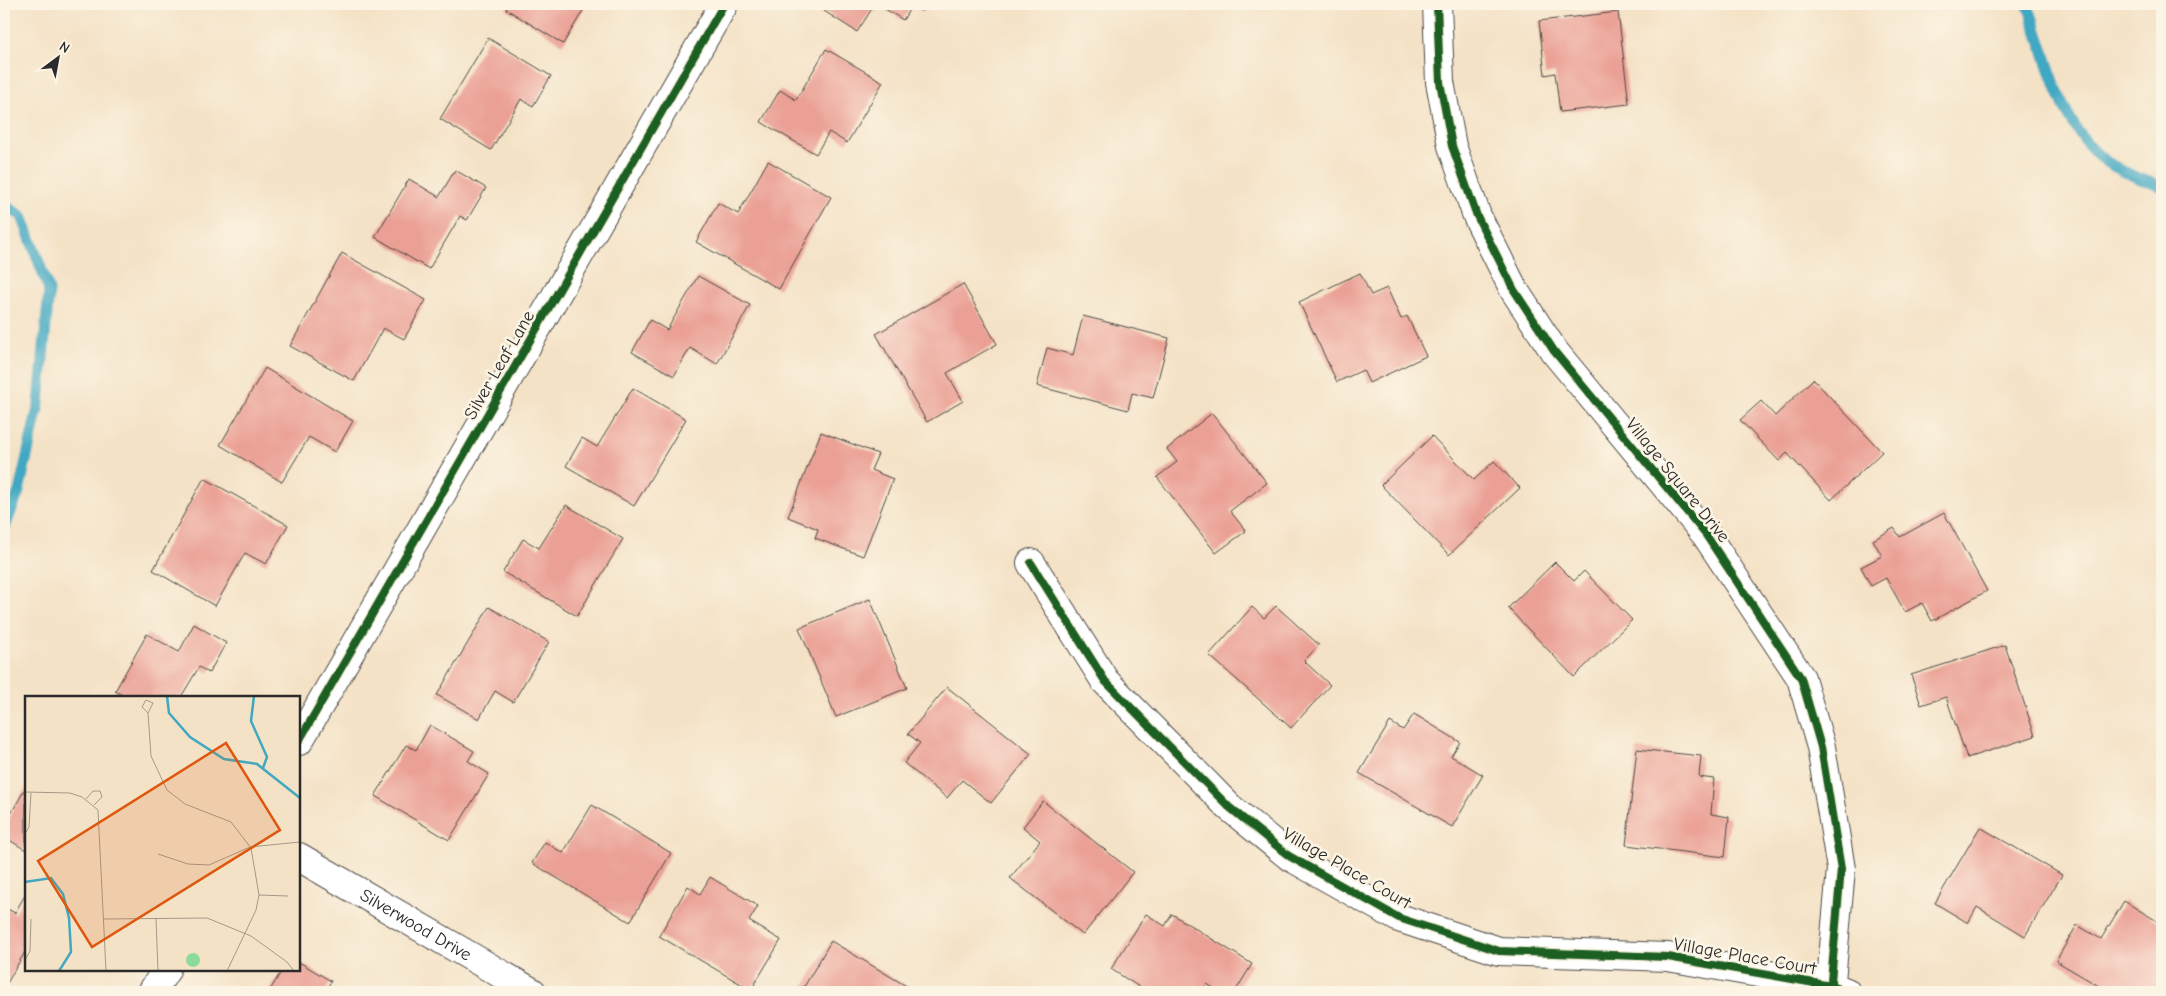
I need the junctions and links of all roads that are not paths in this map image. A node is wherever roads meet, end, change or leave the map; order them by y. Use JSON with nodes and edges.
{"nodes":[{"id":1,"x":724,"y":4,"type":"edge"},
{"id":2,"x":1437,"y":4,"type":"edge"},
{"id":3,"x":1030,"y":564,"type":"dead end"},
{"id":4,"x":300,"y":739,"type":"edge"},
{"id":5,"x":300,"y":858,"type":"edge"},
{"id":6,"x":165,"y":971,"type":"edge"},
{"id":7,"x":1835,"y":990,"type":"edge"},
{"id":8,"x":152,"y":992,"type":"edge"},
{"id":9,"x":532,"y":992,"type":"edge"}],
"edges":[{"from":1,"to":4,"type":"street","name":"Silver Leaf Lane"},
{"from":2,"to":7,"type":"street","name":"Village Square Drive"},
{"from":3,"to":7,"type":"street","name":"Village Place Court"},
{"from":5,"to":9,"type":"street","name":"Silverwood Drive"},
{"from":6,"to":8,"type":"street"}]}
